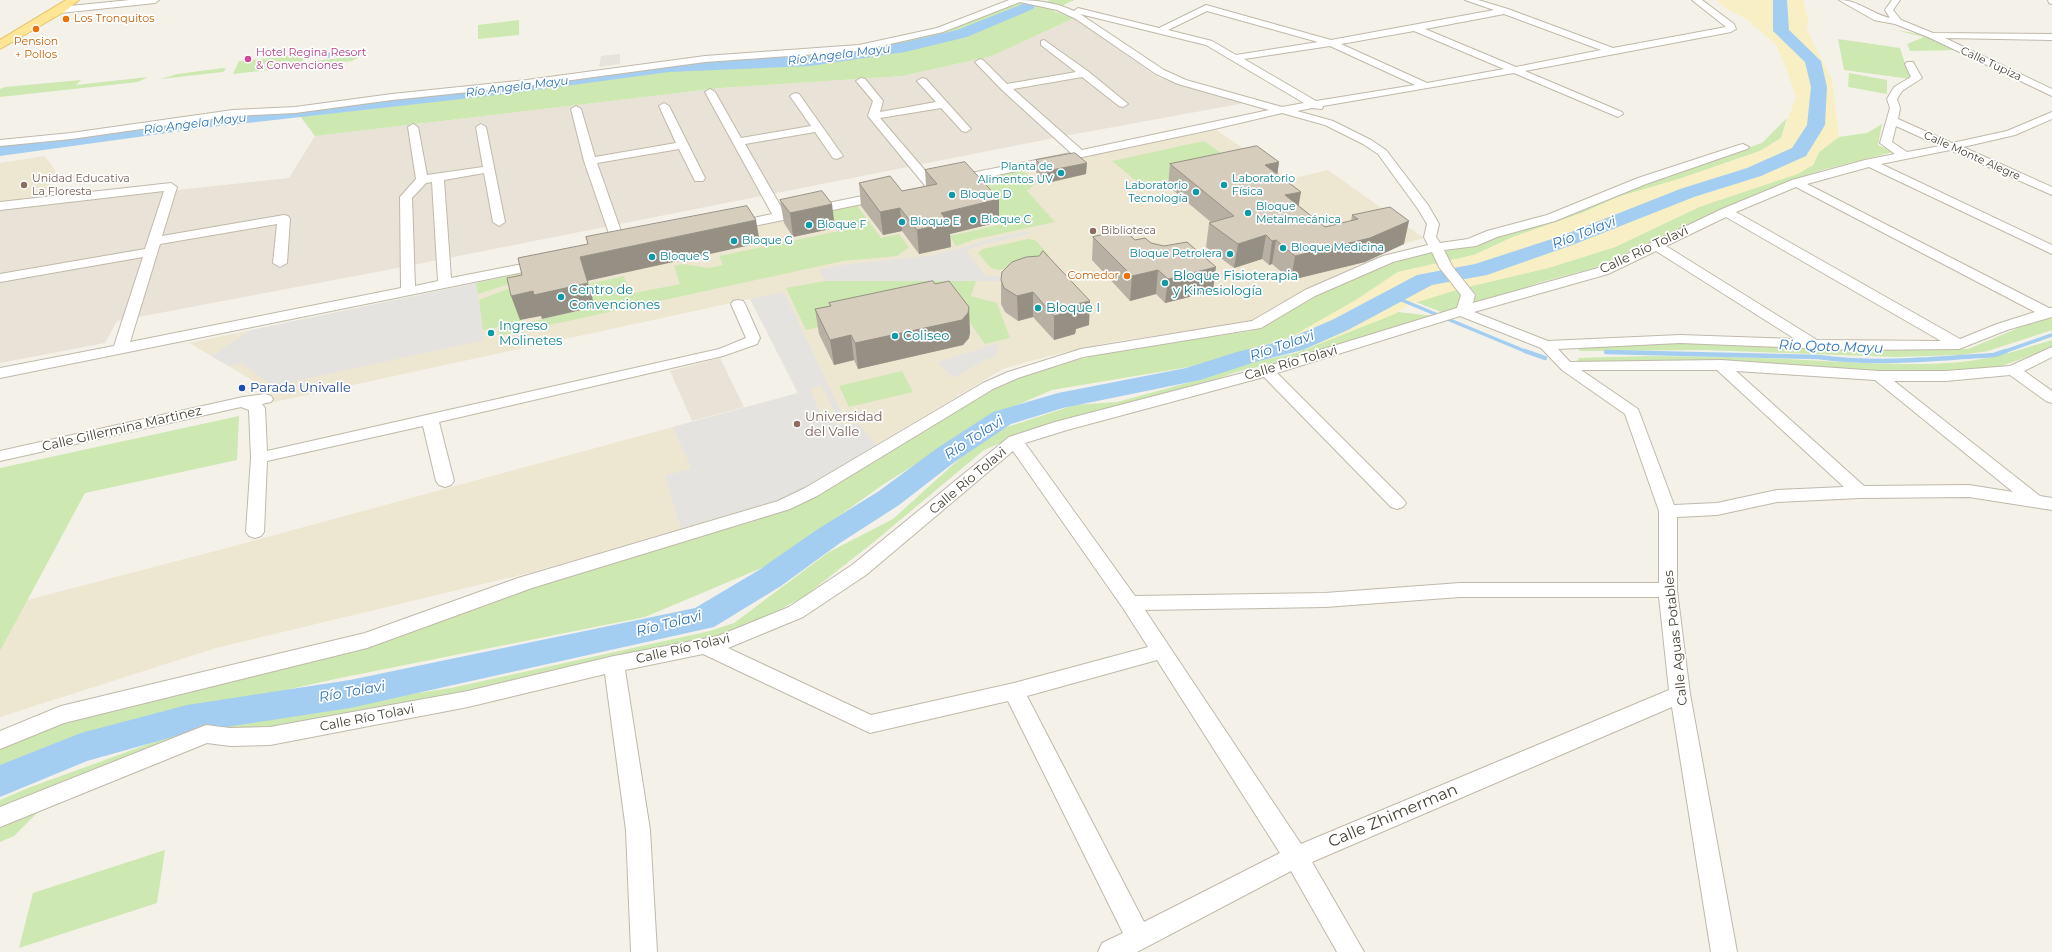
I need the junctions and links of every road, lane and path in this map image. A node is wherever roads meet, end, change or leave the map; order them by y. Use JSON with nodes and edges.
{"nodes":[{"id":1,"x":73,"y":0,"type":"edge"},
{"id":2,"x":155,"y":0,"type":"edge"},
{"id":3,"x":1016,"y":0,"type":"edge"},
{"id":4,"x":1022,"y":0,"type":"edge"},
{"id":5,"x":1469,"y":0,"type":"edge"},
{"id":6,"x":1696,"y":0,"type":"edge"},
{"id":7,"x":1843,"y":0,"type":"edge"},
{"id":8,"x":1896,"y":0,"type":"edge"},
{"id":9,"x":1060,"y":8,"type":"junction"},
{"id":10,"x":60,"y":10,"type":"junction"},
{"id":11,"x":1505,"y":11,"type":"junction"},
{"id":12,"x":1898,"y":22,"type":"junction"},
{"id":13,"x":1416,"y":28,"type":"junction"},
{"id":14,"x":1160,"y":31,"type":"junction"},
{"id":15,"x":1931,"y":35,"type":"junction"},
{"id":16,"x":2028,"y":37,"type":"junction"},
{"id":17,"x":2052,"y":37,"type":"edge"},
{"id":18,"x":1044,"y":43,"type":"dead end"},
{"id":19,"x":1331,"y":43,"type":"junction"},
{"id":20,"x":0,"y":44,"type":"edge"},
{"id":21,"x":2046,"y":46,"type":"dead end"},
{"id":22,"x":1610,"y":50,"type":"junction"},
{"id":23,"x":1235,"y":58,"type":"junction"},
{"id":24,"x":980,"y":62,"type":"dead end"},
{"id":25,"x":1910,"y":64,"type":"dead end"},
{"id":26,"x":1515,"y":70,"type":"junction"},
{"id":27,"x":1085,"y":74,"type":"junction"},
{"id":28,"x":922,"y":80,"type":"dead end"},
{"id":29,"x":861,"y":81,"type":"dead end"},
{"id":30,"x":1425,"y":86,"type":"junction"},
{"id":31,"x":1005,"y":87,"type":"junction"},
{"id":32,"x":710,"y":92,"type":"dead end"},
{"id":33,"x":2052,"y":93,"type":"edge"},
{"id":34,"x":795,"y":96,"type":"dead end"},
{"id":35,"x":944,"y":104,"type":"junction"},
{"id":36,"x":1123,"y":104,"type":"dead end"},
{"id":37,"x":1315,"y":105,"type":"junction"},
{"id":38,"x":664,"y":106,"type":"dead end"},
{"id":39,"x":576,"y":108,"type":"dead end"},
{"id":40,"x":1286,"y":110,"type":"junction"},
{"id":41,"x":1618,"y":114,"type":"dead end"},
{"id":42,"x":2052,"y":115,"type":"edge"},
{"id":43,"x":873,"y":116,"type":"junction"},
{"id":44,"x":1893,"y":121,"type":"junction"},
{"id":45,"x":204,"y":127,"type":"dead end"},
{"id":46,"x":413,"y":127,"type":"dead end"},
{"id":47,"x":482,"y":127,"type":"dead end"},
{"id":48,"x":818,"y":128,"type":"junction"},
{"id":49,"x":966,"y":129,"type":"dead end"},
{"id":50,"x":738,"y":142,"type":"junction"},
{"id":51,"x":1367,"y":142,"type":"junction"},
{"id":52,"x":0,"y":143,"type":"edge"},
{"id":53,"x":683,"y":145,"type":"junction"},
{"id":54,"x":1743,"y":147,"type":"dead end"},
{"id":55,"x":1950,"y":147,"type":"junction"},
{"id":56,"x":14,"y":153,"type":"dead end"},
{"id":57,"x":1078,"y":154,"type":"junction"},
{"id":58,"x":837,"y":156,"type":"dead end"},
{"id":59,"x":1904,"y":156,"type":"junction"},
{"id":60,"x":590,"y":161,"type":"junction"},
{"id":61,"x":1869,"y":162,"type":"junction"},
{"id":62,"x":490,"y":169,"type":"junction"},
{"id":63,"x":438,"y":177,"type":"junction"},
{"id":64,"x":699,"y":178,"type":"dead end"},
{"id":65,"x":422,"y":180,"type":"junction"},
{"id":66,"x":1796,"y":183,"type":"junction"},
{"id":67,"x":931,"y":185,"type":"junction"},
{"id":68,"x":916,"y":188,"type":"edge"},
{"id":69,"x":2052,"y":191,"type":"edge"},
{"id":70,"x":894,"y":193,"type":"edge"},
{"id":71,"x":0,"y":206,"type":"edge"},
{"id":72,"x":1726,"y":212,"type":"junction"},
{"id":73,"x":780,"y":217,"type":"junction"},
{"id":74,"x":499,"y":222,"type":"dead end"},
{"id":75,"x":719,"y":229,"type":"edge"},
{"id":76,"x":635,"y":246,"type":"edge"},
{"id":77,"x":1657,"y":246,"type":"junction"},
{"id":78,"x":152,"y":247,"type":"junction"},
{"id":79,"x":1437,"y":247,"type":"junction"},
{"id":80,"x":620,"y":248,"type":"junction"},
{"id":81,"x":2052,"y":250,"type":"edge"},
{"id":82,"x":604,"y":252,"type":"edge"},
{"id":83,"x":558,"y":261,"type":"edge"},
{"id":84,"x":280,"y":263,"type":"dead end"},
{"id":85,"x":0,"y":278,"type":"edge"},
{"id":86,"x":445,"y":284,"type":"junction"},
{"id":87,"x":408,"y":291,"type":"junction"},
{"id":88,"x":738,"y":304,"type":"dead end"},
{"id":89,"x":1461,"y":312,"type":"junction"},
{"id":90,"x":2049,"y":312,"type":"edge"},
{"id":91,"x":1813,"y":344,"type":"junction"},
{"id":92,"x":1546,"y":345,"type":"junction"},
{"id":93,"x":1959,"y":345,"type":"junction"},
{"id":94,"x":121,"y":348,"type":"junction"},
{"id":95,"x":2052,"y":351,"type":"edge"},
{"id":96,"x":1721,"y":365,"type":"junction"},
{"id":97,"x":1567,"y":366,"type":"junction"},
{"id":98,"x":2013,"y":370,"type":"junction"},
{"id":99,"x":1267,"y":371,"type":"junction"},
{"id":100,"x":0,"y":373,"type":"edge"},
{"id":101,"x":1879,"y":376,"type":"junction"},
{"id":102,"x":266,"y":395,"type":"dead end"},
{"id":103,"x":2052,"y":398,"type":"edge"},
{"id":104,"x":243,"y":402,"type":"junction"},
{"id":105,"x":430,"y":420,"type":"junction"},
{"id":106,"x":1016,"y":441,"type":"junction"},
{"id":107,"x":0,"y":456,"type":"edge"},
{"id":108,"x":259,"y":458,"type":"junction"},
{"id":109,"x":445,"y":480,"type":"dead end"},
{"id":110,"x":1860,"y":492,"type":"junction"},
{"id":111,"x":1397,"y":503,"type":"dead end"},
{"id":112,"x":2044,"y":503,"type":"edge"},
{"id":113,"x":1668,"y":511,"type":"junction"},
{"id":114,"x":255,"y":532,"type":"dead end"},
{"id":115,"x":1668,"y":590,"type":"junction"},
{"id":116,"x":1130,"y":603,"type":"junction"},
{"id":117,"x":704,"y":646,"type":"junction"},
{"id":118,"x":1161,"y":651,"type":"junction"},
{"id":119,"x":614,"y":664,"type":"junction"},
{"id":120,"x":1014,"y":691,"type":"junction"},
{"id":121,"x":1680,"y":694,"type":"junction"},
{"id":122,"x":0,"y":740,"type":"edge"},
{"id":123,"x":0,"y":817,"type":"edge"},
{"id":124,"x":1296,"y":857,"type":"junction"},
{"id":125,"x":1138,"y":937,"type":"junction"},
{"id":126,"x":644,"y":952,"type":"edge"},
{"id":127,"x":1112,"y":952,"type":"edge"},
{"id":128,"x":1351,"y":952,"type":"edge"},
{"id":129,"x":1724,"y":952,"type":"edge"}],
"edges":[{"from":1,"to":10,"type":"main road"},
{"from":2,"to":10,"type":"street"},
{"from":3,"to":52,"type":"street"},
{"from":4,"to":9,"type":"street"},
{"from":5,"to":11,"type":"street"},
{"from":6,"to":22,"type":"street"},
{"from":7,"to":12,"type":"street"},
{"from":8,"to":12,"type":"street"},
{"from":9,"to":14,"type":"street"},
{"from":9,"to":40,"type":"street"},
{"from":10,"to":20,"type":"main road"},
{"from":11,"to":13,"type":"street"},
{"from":11,"to":22,"type":"street"},
{"from":12,"to":15,"type":"street"},
{"from":13,"to":19,"type":"street"},
{"from":13,"to":26,"type":"street"},
{"from":14,"to":19,"type":"street"},
{"from":14,"to":23,"type":"street"},
{"from":15,"to":16,"type":"street"},
{"from":15,"to":33,"type":"street","name":"Calle Tupiza"},
{"from":16,"to":17,"type":"street"},
{"from":16,"to":21,"type":"street"},
{"from":18,"to":27,"type":"street"},
{"from":19,"to":23,"type":"street"},
{"from":19,"to":30,"type":"street"},
{"from":22,"to":26,"type":"street"},
{"from":23,"to":37,"type":"street"},
{"from":24,"to":31,"type":"street"},
{"from":25,"to":44,"type":"street"},
{"from":26,"to":30,"type":"street"},
{"from":26,"to":41,"type":"street"},
{"from":27,"to":31,"type":"street"},
{"from":27,"to":36,"type":"street"},
{"from":28,"to":35,"type":"street"},
{"from":29,"to":43,"type":"street"},
{"from":30,"to":37,"type":"street"},
{"from":31,"to":57,"type":"street"},
{"from":32,"to":50,"type":"street"},
{"from":34,"to":48,"type":"street"},
{"from":35,"to":43,"type":"street"},
{"from":35,"to":49,"type":"street"},
{"from":37,"to":40,"type":"street"},
{"from":37,"to":51,"type":"street"},
{"from":38,"to":53,"type":"street"},
{"from":39,"to":60,"type":"street"},
{"from":40,"to":51,"type":"street"},
{"from":40,"to":57,"type":"street"},
{"from":42,"to":55,"type":"street","name":"Calle Río Tolavi"},
{"from":43,"to":67,"type":"street"},
{"from":44,"to":55,"type":"street","name":"Calle Monte Alegre"},
{"from":44,"to":59,"type":"street"},
{"from":45,"to":56,"type":"street"},
{"from":46,"to":65,"type":"street"},
{"from":47,"to":62,"type":"street"},
{"from":48,"to":50,"type":"street"},
{"from":48,"to":58,"type":"street"},
{"from":50,"to":73,"type":"street"},
{"from":51,"to":79,"type":"street"},
{"from":53,"to":60,"type":"street"},
{"from":53,"to":64,"type":"street"},
{"from":54,"to":79,"type":"street"},
{"from":55,"to":59,"type":"street","name":"Calle Río Tolavi"},
{"from":55,"to":69,"type":"street","name":"Calle Monte Alegre"},
{"from":57,"to":67,"type":"street"},
{"from":59,"to":61,"type":"street","name":"Calle Río Tolavi"},
{"from":60,"to":80,"type":"street"},
{"from":61,"to":66,"type":"street","name":"Calle Río Tolavi"},
{"from":61,"to":81,"type":"street"},
{"from":62,"to":63,"type":"street"},
{"from":62,"to":74,"type":"street"},
{"from":63,"to":65,"type":"street"},
{"from":63,"to":86,"type":"street"},
{"from":65,"to":87,"type":"street"},
{"from":66,"to":72,"type":"street","name":"Calle Río Tolavi"},
{"from":66,"to":90,"type":"street"},
{"from":67,"to":68,"type":"street"},
{"from":70,"to":73,"type":"street"},
{"from":71,"to":78,"type":"street"},
{"from":72,"to":77,"type":"street","name":"Calle Río Tolavi"},
{"from":72,"to":93,"type":"street"},
{"from":73,"to":75,"type":"street"},
{"from":76,"to":80,"type":"street"},
{"from":77,"to":89,"type":"street","name":"Calle Río Tolavi"},
{"from":77,"to":91,"type":"street"},
{"from":78,"to":84,"type":"street"},
{"from":78,"to":85,"type":"street"},
{"from":78,"to":94,"type":"street"},
{"from":79,"to":89,"type":"street"},
{"from":79,"to":122,"type":"street"},
{"from":80,"to":82,"type":"street"},
{"from":83,"to":86,"type":"street"},
{"from":86,"to":87,"type":"street"},
{"from":87,"to":94,"type":"street"},
{"from":88,"to":105,"type":"street"},
{"from":89,"to":92,"type":"street"},
{"from":89,"to":99,"type":"street","name":"Calle Río Tolavi"},
{"from":90,"to":93,"type":"street"},
{"from":91,"to":92,"type":"street"},
{"from":91,"to":93,"type":"street"},
{"from":92,"to":97,"type":"street","name":"Calle Aguas Potables"},
{"from":94,"to":100,"type":"street"},
{"from":95,"to":98,"type":"street"},
{"from":96,"to":97,"type":"street"},
{"from":96,"to":101,"type":"street"},
{"from":96,"to":110,"type":"street"},
{"from":97,"to":113,"type":"street","name":"Calle Aguas Potables"},
{"from":98,"to":101,"type":"street"},
{"from":98,"to":103,"type":"street"},
{"from":99,"to":106,"type":"street","name":"Calle Río Tolavi"},
{"from":99,"to":111,"type":"street"},
{"from":101,"to":112,"type":"street"},
{"from":102,"to":104,"type":"street","name":"Calle Gillermina Martinez"},
{"from":104,"to":107,"type":"street","name":"Calle Gillermina Martinez"},
{"from":104,"to":108,"type":"street"},
{"from":105,"to":108,"type":"street"},
{"from":105,"to":109,"type":"street"},
{"from":106,"to":116,"type":"street"},
{"from":106,"to":117,"type":"street","name":"Calle Río Tolavi"},
{"from":108,"to":114,"type":"street"},
{"from":110,"to":112,"type":"street"},
{"from":110,"to":113,"type":"street"},
{"from":113,"to":115,"type":"street","name":"Calle Aguas Potables"},
{"from":115,"to":116,"type":"street"},
{"from":115,"to":121,"type":"street","name":"Calle Aguas Potables"},
{"from":116,"to":118,"type":"street"},
{"from":117,"to":119,"type":"street","name":"Calle Río Tolavi"},
{"from":117,"to":120,"type":"street"},
{"from":118,"to":120,"type":"street"},
{"from":118,"to":124,"type":"street"},
{"from":119,"to":123,"type":"street","name":"Calle Río Tolavi"},
{"from":119,"to":126,"type":"street"},
{"from":120,"to":125,"type":"street"},
{"from":121,"to":124,"type":"street","name":"Calle Zhimerman"},
{"from":121,"to":129,"type":"street","name":"Calle Aguas Potables"},
{"from":124,"to":125,"type":"street","name":"Calle Zhimerman"},
{"from":124,"to":128,"type":"street"},
{"from":125,"to":127,"type":"street","name":"Calle Zhimerman"}]}
